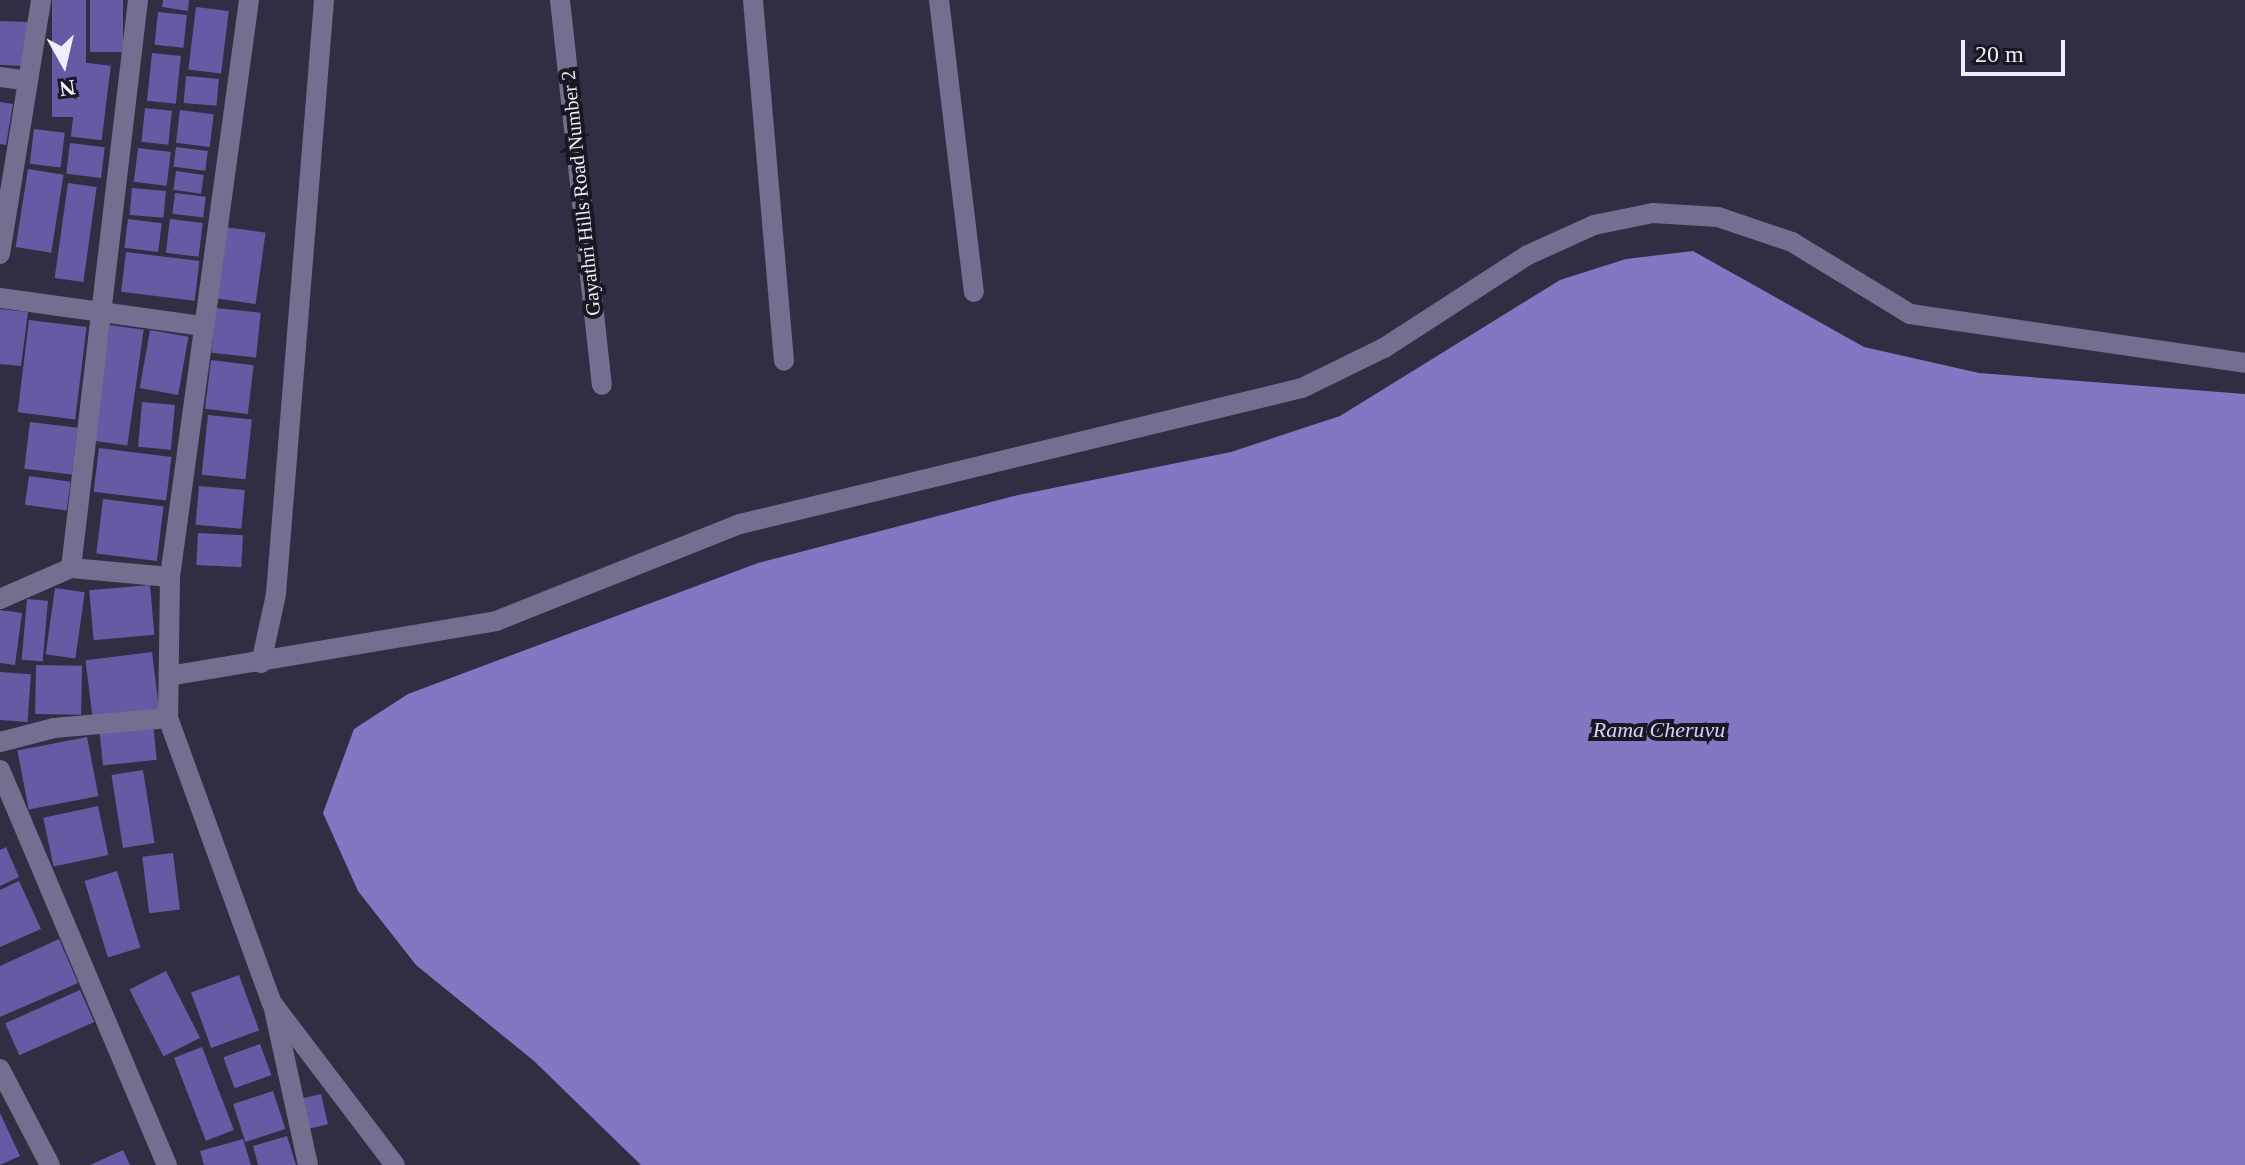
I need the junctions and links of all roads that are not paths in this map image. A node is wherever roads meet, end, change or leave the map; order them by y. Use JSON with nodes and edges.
{"nodes":[{"id":1,"x":41,"y":0,"type":"edge"},
{"id":2,"x":138,"y":0,"type":"edge"},
{"id":3,"x":249,"y":0,"type":"edge"},
{"id":4,"x":324,"y":0,"type":"edge"},
{"id":5,"x":560,"y":0,"type":"edge"},
{"id":6,"x":753,"y":0,"type":"edge"},
{"id":7,"x":939,"y":0,"type":"edge"},
{"id":8,"x":0,"y":77,"type":"edge"},
{"id":9,"x":28,"y":81,"type":"junction"},
{"id":10,"x":0,"y":254,"type":"edge"},
{"id":11,"x":974,"y":292,"type":"dead end"},
{"id":12,"x":0,"y":298,"type":"edge"},
{"id":13,"x":100,"y":314,"type":"junction"},
{"id":14,"x":203,"y":326,"type":"junction"},
{"id":15,"x":784,"y":361,"type":"dead end"},
{"id":16,"x":2245,"y":363,"type":"edge"},
{"id":17,"x":602,"y":385,"type":"dead end"},
{"id":18,"x":71,"y":568,"type":"junction"},
{"id":19,"x":170,"y":577,"type":"junction"},
{"id":20,"x":0,"y":599,"type":"edge"},
{"id":21,"x":261,"y":663,"type":"junction"},
{"id":22,"x":169,"y":676,"type":"junction"},
{"id":23,"x":168,"y":718,"type":"junction"},
{"id":24,"x":0,"y":742,"type":"edge"},
{"id":25,"x":0,"y":770,"type":"edge"},
{"id":26,"x":272,"y":1003,"type":"junction"},
{"id":27,"x":0,"y":1069,"type":"edge"},
{"id":28,"x":50,"y":1165,"type":"edge"},
{"id":29,"x":167,"y":1165,"type":"edge"},
{"id":30,"x":308,"y":1165,"type":"edge"},
{"id":31,"x":395,"y":1165,"type":"edge"}],
"edges":[{"from":1,"to":9,"type":"street"},
{"from":2,"to":13,"type":"street"},
{"from":3,"to":14,"type":"street"},
{"from":4,"to":21,"type":"street"},
{"from":5,"to":17,"type":"street","name":"Gayathri Hills Road Number 2"},
{"from":6,"to":15,"type":"street"},
{"from":7,"to":11,"type":"street"},
{"from":8,"to":9,"type":"street"},
{"from":9,"to":10,"type":"street"},
{"from":12,"to":13,"type":"street"},
{"from":13,"to":14,"type":"street"},
{"from":13,"to":18,"type":"street"},
{"from":14,"to":19,"type":"street"},
{"from":16,"to":21,"type":"street"},
{"from":18,"to":19,"type":"street"},
{"from":18,"to":20,"type":"street"},
{"from":19,"to":22,"type":"street"},
{"from":21,"to":22,"type":"street"},
{"from":22,"to":23,"type":"street"},
{"from":23,"to":24,"type":"street"},
{"from":23,"to":26,"type":"street"},
{"from":25,"to":29,"type":"street"},
{"from":26,"to":30,"type":"street"},
{"from":26,"to":31,"type":"street"},
{"from":27,"to":28,"type":"street"}]}
